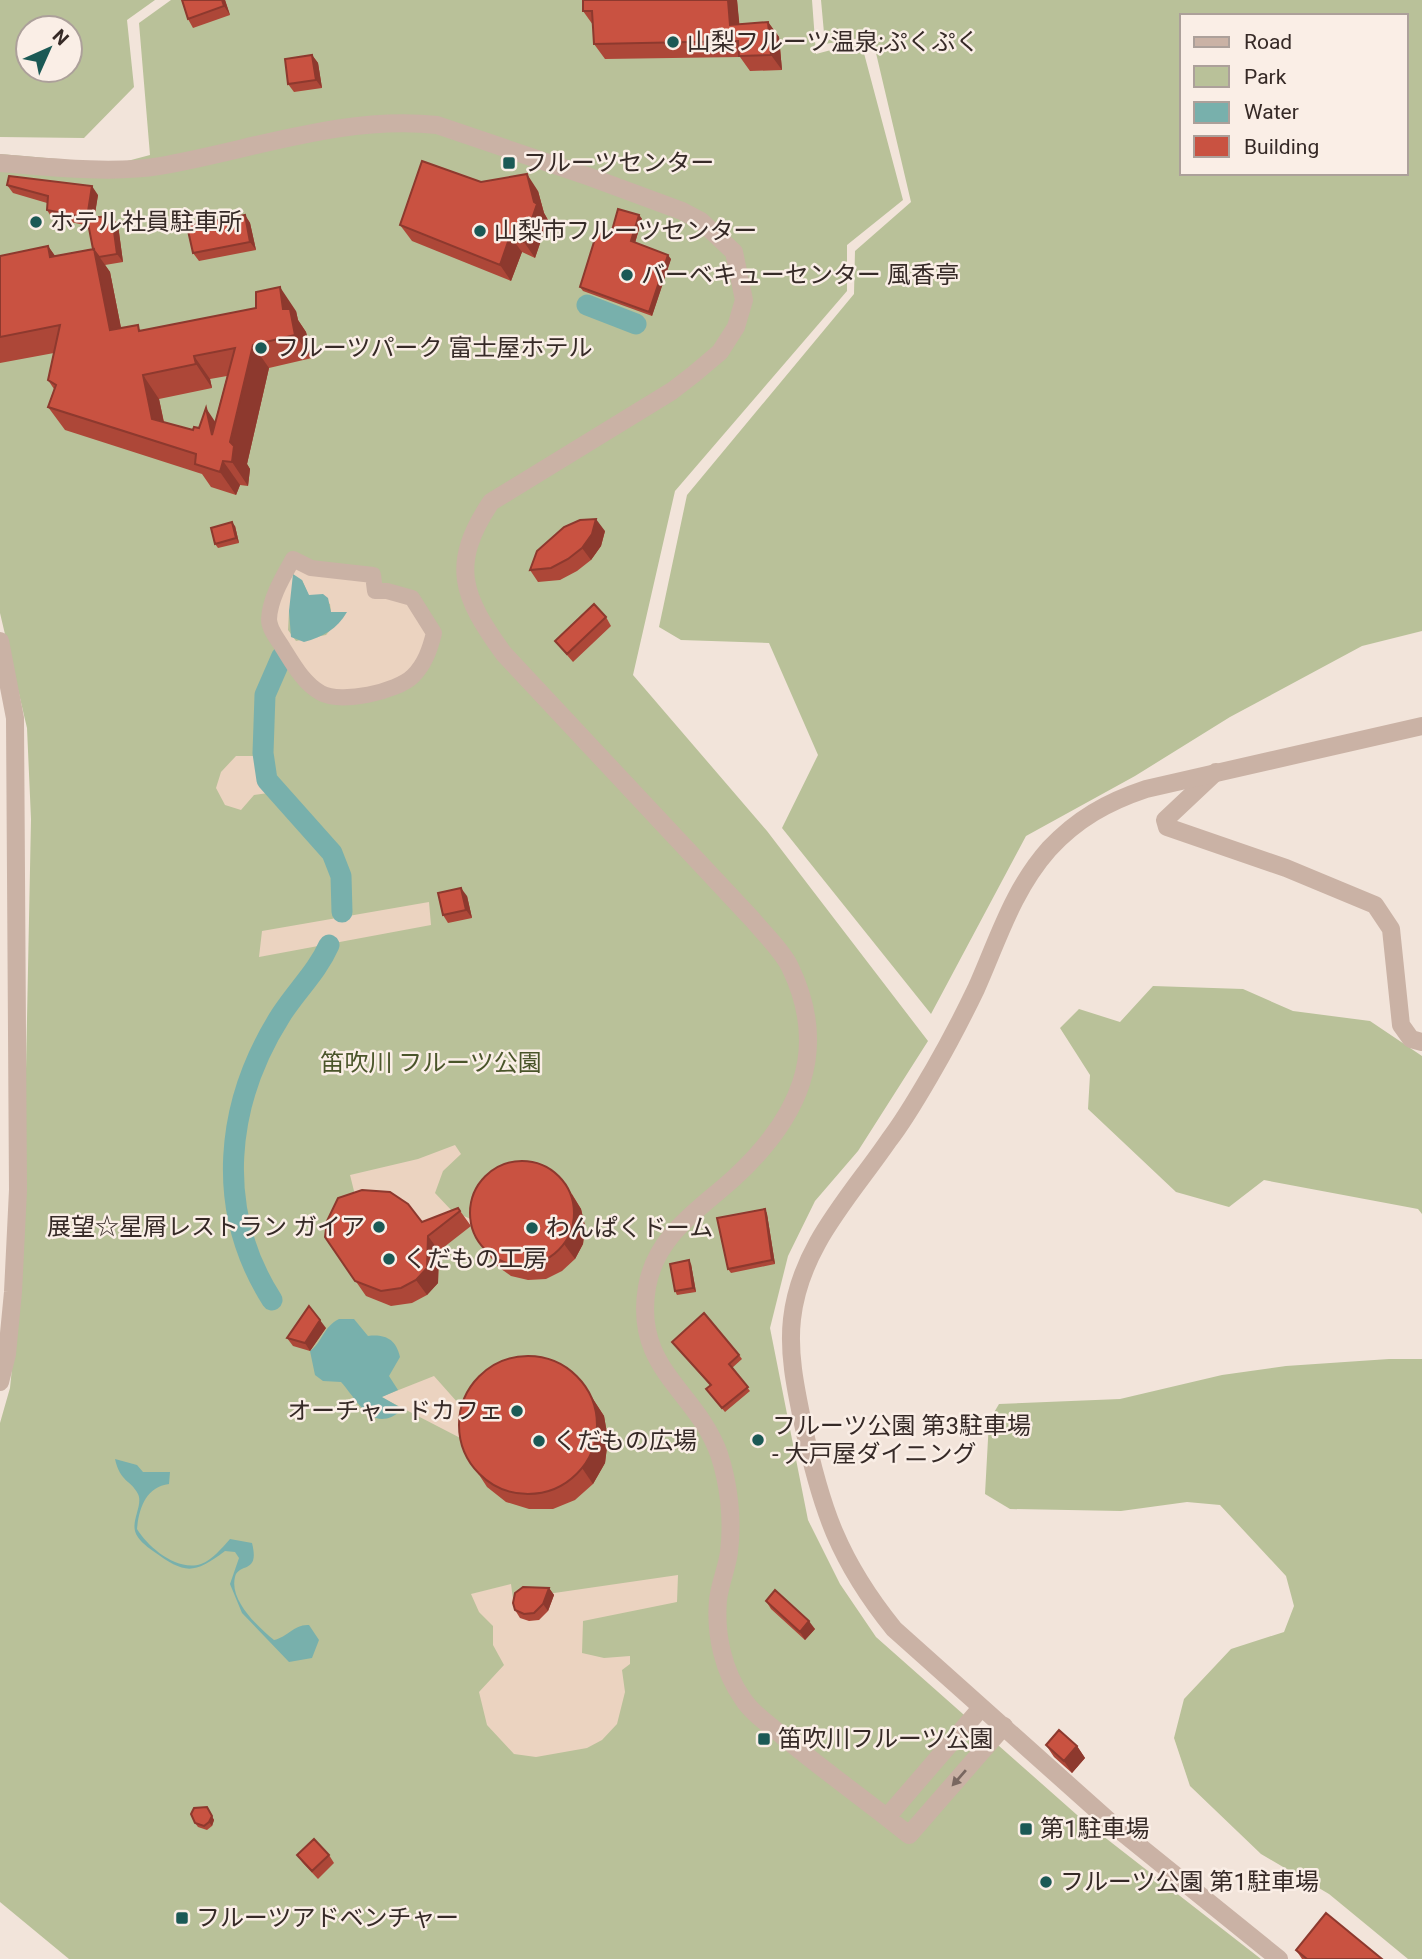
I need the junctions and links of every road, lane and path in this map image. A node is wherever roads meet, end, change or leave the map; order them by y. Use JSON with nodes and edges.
{"nodes":[{"id":1,"x":0,"y":163,"type":"edge"},
{"id":2,"x":0,"y":641,"type":"edge"},
{"id":3,"x":355,"y":697,"type":"joint"},
{"id":4,"x":1422,"y":726,"type":"edge"},
{"id":5,"x":1216,"y":772,"type":"junction"},
{"id":6,"x":1422,"y":1042,"type":"edge"},
{"id":7,"x":0,"y":1382,"type":"edge"},
{"id":8,"x":981,"y":1708,"type":"junction"},
{"id":9,"x":1004,"y":1727,"type":"junction"},
{"id":10,"x":887,"y":1817,"type":"junction"},
{"id":11,"x":1279,"y":1959,"type":"edge"}],
"edges":[{"from":1,"to":10,"type":"street"},
{"from":2,"to":7,"type":"street"},
{"from":3,"to":3,"type":"street"},
{"from":4,"to":5,"type":"street"},
{"from":5,"to":6,"type":"street"},
{"from":5,"to":8,"type":"street"},
{"from":8,"to":9,"type":"street"},
{"from":8,"to":10,"type":"street"},
{"from":9,"to":10,"type":"street","one_way":true},
{"from":9,"to":11,"type":"street"}]}
